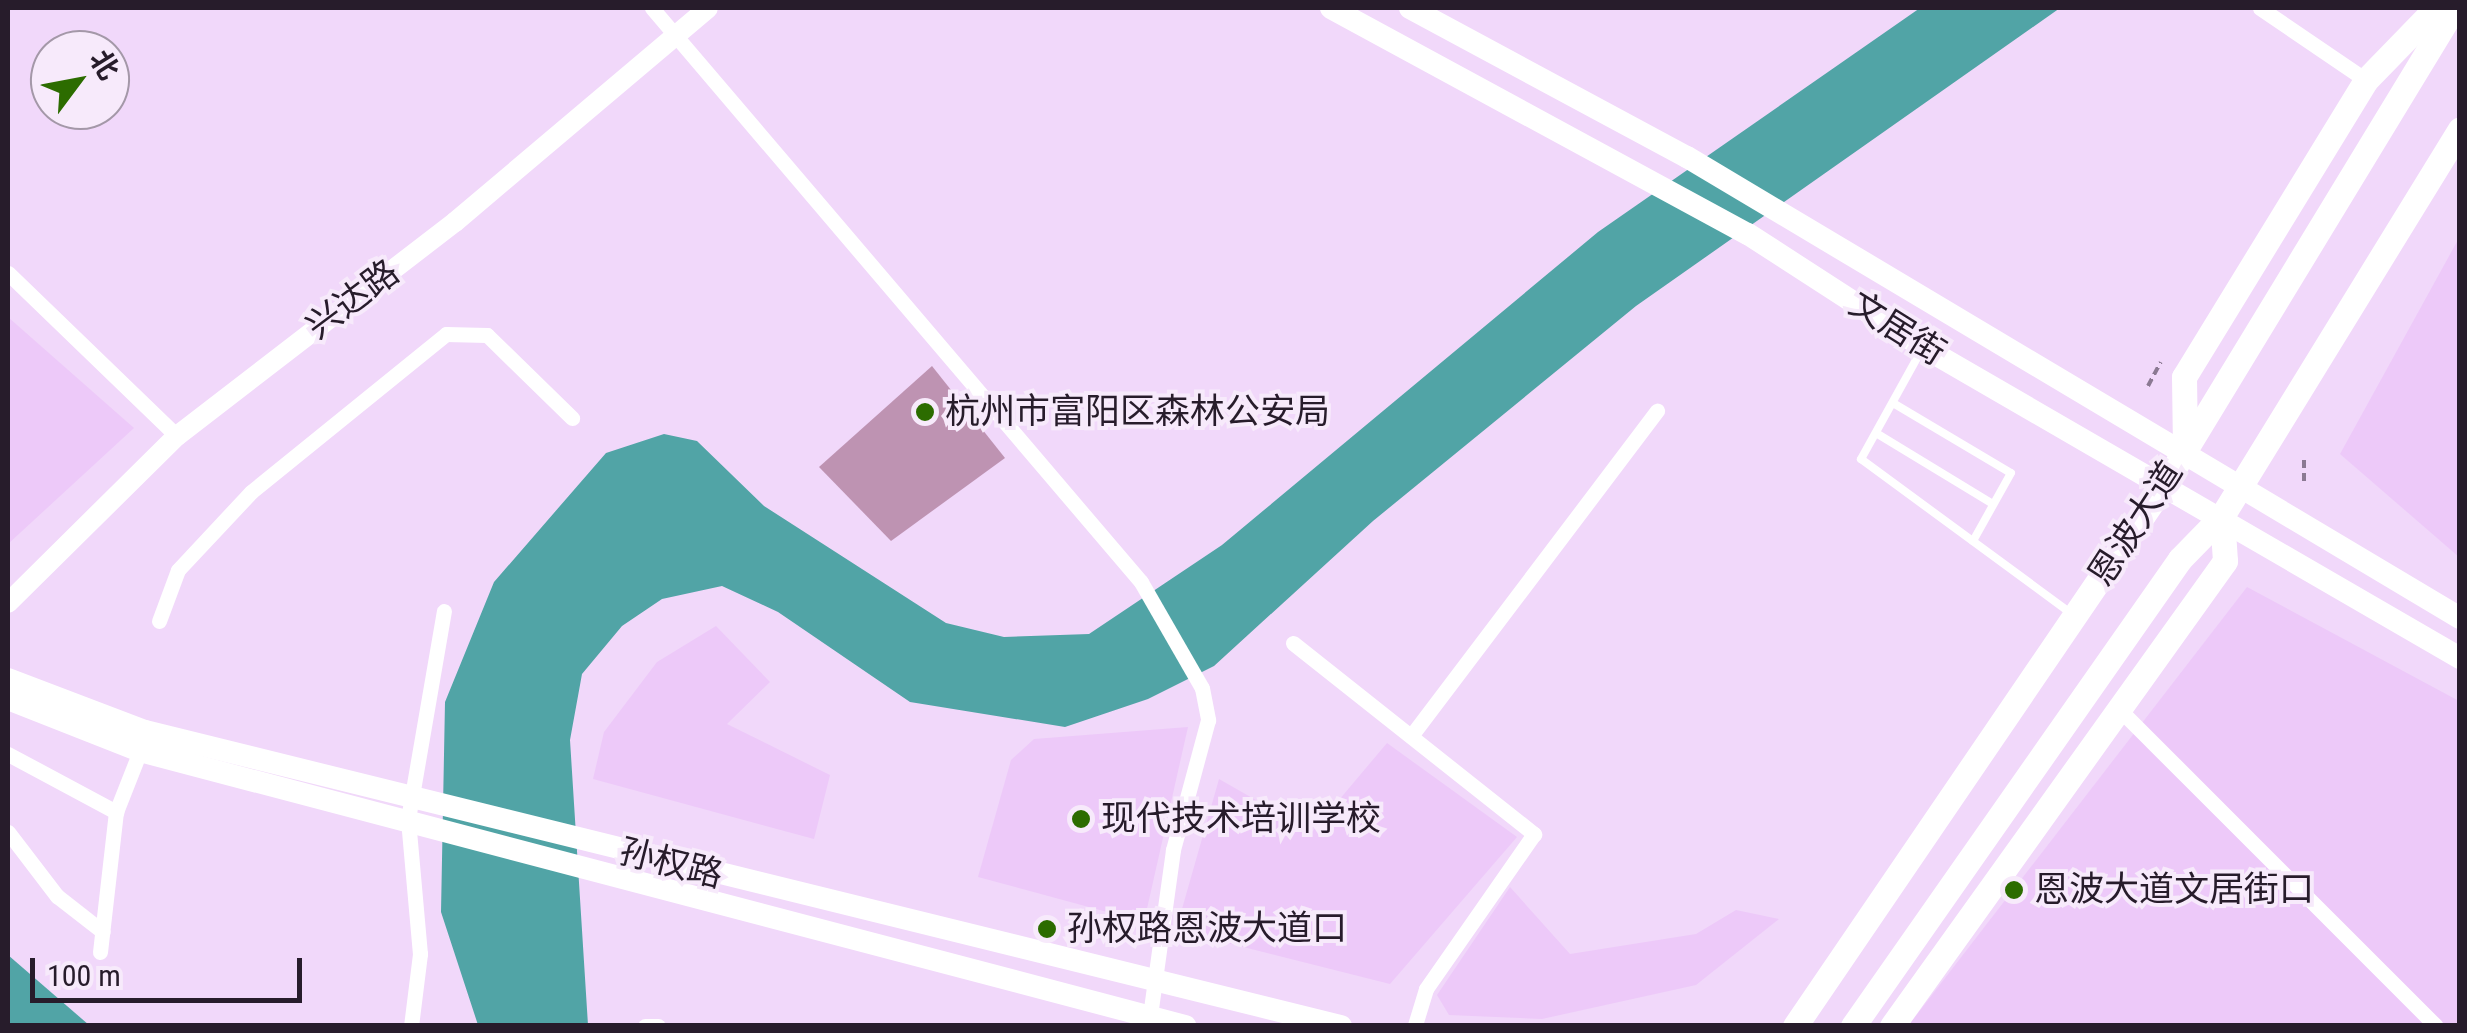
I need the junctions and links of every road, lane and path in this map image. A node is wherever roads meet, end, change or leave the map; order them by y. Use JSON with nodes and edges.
{"nodes":[{"id":1,"x":652,"y":8,"type":"edge"},
{"id":2,"x":708,"y":8,"type":"edge"},
{"id":3,"x":1331,"y":8,"type":"edge"},
{"id":4,"x":1410,"y":8,"type":"edge"},
{"id":5,"x":2260,"y":8,"type":"edge"},
{"id":6,"x":2436,"y":8,"type":"edge"},
{"id":7,"x":2454,"y":8,"type":"edge"},
{"id":8,"x":674,"y":36,"type":"junction"},
{"id":9,"x":2366,"y":80,"type":"junction"},
{"id":10,"x":2460,"y":129,"type":"edge"},
{"id":11,"x":8,"y":272,"type":"edge"},
{"id":12,"x":1923,"y":347,"type":"junction"},
{"id":13,"x":2161,"y":362,"type":"dead end"},
{"id":14,"x":2148,"y":386,"type":"dead end"},
{"id":15,"x":1893,"y":403,"type":"junction"},
{"id":16,"x":1657,"y":412,"type":"dead end"},
{"id":17,"x":572,"y":418,"type":"dead end"},
{"id":18,"x":1876,"y":433,"type":"junction"},
{"id":19,"x":177,"y":436,"type":"junction"},
{"id":20,"x":2185,"y":449,"type":"junction"},
{"id":21,"x":2304,"y":456,"type":"dead end"},
{"id":22,"x":2304,"y":481,"type":"dead end"},
{"id":23,"x":2243,"y":482,"type":"junction"},
{"id":24,"x":2165,"y":483,"type":"junction"},
{"id":25,"x":1993,"y":504,"type":"junction"},
{"id":26,"x":2222,"y":516,"type":"junction"},
{"id":27,"x":1972,"y":541,"type":"junction"},
{"id":28,"x":8,"y":602,"type":"edge"},
{"id":29,"x":444,"y":611,"type":"dead end"},
{"id":30,"x":2075,"y":615,"type":"junction"},
{"id":31,"x":2460,"y":618,"type":"edge"},
{"id":32,"x":158,"y":621,"type":"dead end"},
{"id":33,"x":1293,"y":643,"type":"dead end"},
{"id":34,"x":2460,"y":658,"type":"edge"},
{"id":35,"x":8,"y":679,"type":"edge"},
{"id":36,"x":8,"y":699,"type":"edge"},
{"id":37,"x":2121,"y":711,"type":"junction"},
{"id":38,"x":1412,"y":736,"type":"junction"},
{"id":39,"x":140,"y":751,"type":"junction"},
{"id":40,"x":8,"y":754,"type":"edge"},
{"id":41,"x":411,"y":808,"type":"junction"},
{"id":42,"x":116,"y":812,"type":"junction"},
{"id":43,"x":8,"y":832,"type":"edge"},
{"id":44,"x":600,"y":857,"type":"junction"},
{"id":45,"x":103,"y":932,"type":"junction"},
{"id":46,"x":100,"y":952,"type":"dead end"},
{"id":47,"x":1160,"y":985,"type":"junction"},
{"id":48,"x":1150,"y":1023,"type":"edge"},
{"id":49,"x":411,"y":1026,"type":"edge"},
{"id":50,"x":645,"y":1026,"type":"edge"},
{"id":51,"x":658,"y":1026,"type":"edge"},
{"id":52,"x":1185,"y":1026,"type":"edge"},
{"id":53,"x":1342,"y":1026,"type":"edge"},
{"id":54,"x":1415,"y":1026,"type":"edge"},
{"id":55,"x":1795,"y":1026,"type":"edge"},
{"id":56,"x":1853,"y":1026,"type":"edge"},
{"id":57,"x":1892,"y":1026,"type":"edge"},
{"id":58,"x":2436,"y":1026,"type":"edge"}],
"edges":[{"from":1,"to":8,"type":"street"},
{"from":2,"to":8,"type":"street","name":"兴达路"},
{"from":3,"to":12,"type":"main road","name":"文居街"},
{"from":4,"to":20,"type":"main road","name":"文居街"},
{"from":5,"to":9,"type":"street"},
{"from":6,"to":9,"type":"main road"},
{"from":7,"to":20,"type":"main road","name":"恩波大道"},
{"from":8,"to":19,"type":"street","name":"兴达路"},
{"from":8,"to":47,"type":"street"},
{"from":9,"to":20,"type":"main road"},
{"from":10,"to":23,"type":"main road","name":"恩波大道"},
{"from":11,"to":19,"type":"street"},
{"from":12,"to":15,"type":"lane"},
{"from":12,"to":24,"type":"main road","name":"文居街"},
{"from":13,"to":14,"type":"path"},
{"from":15,"to":18,"type":"lane"},
{"from":15,"to":25,"type":"lane"},
{"from":16,"to":38,"type":"street"},
{"from":17,"to":32,"type":"street"},
{"from":18,"to":25,"type":"lane"},
{"from":18,"to":27,"type":"lane"},
{"from":19,"to":28,"type":"street","name":"兴达路"},
{"from":20,"to":23,"type":"main road","name":"文居街"},
{"from":20,"to":24,"type":"main road","name":"恩波大道"},
{"from":21,"to":22,"type":"path"},
{"from":23,"to":26,"type":"main road","name":"恩波大道"},
{"from":23,"to":31,"type":"main road","name":"文居街"},
{"from":24,"to":26,"type":"main road","name":"文居街"},
{"from":24,"to":30,"type":"main road","name":"恩波大道"},
{"from":25,"to":27,"type":"lane"},
{"from":26,"to":34,"type":"main road","name":"文居街"},
{"from":26,"to":37,"type":"main road"},
{"from":26,"to":56,"type":"main road","name":"恩波大道"},
{"from":27,"to":30,"type":"lane"},
{"from":29,"to":41,"type":"street"},
{"from":30,"to":55,"type":"main road","name":"恩波大道"},
{"from":33,"to":38,"type":"street"},
{"from":35,"to":41,"type":"main road","name":"孙权路"},
{"from":36,"to":39,"type":"main road","name":"孙权路"},
{"from":37,"to":57,"type":"main road"},
{"from":37,"to":58,"type":"street"},
{"from":38,"to":54,"type":"street"},
{"from":39,"to":41,"type":"main road","name":"孙权路"},
{"from":39,"to":42,"type":"street"},
{"from":40,"to":42,"type":"street"},
{"from":41,"to":44,"type":"main road","name":"孙权路"},
{"from":41,"to":49,"type":"street"},
{"from":42,"to":45,"type":"street"},
{"from":43,"to":45,"type":"street"},
{"from":44,"to":47,"type":"main road","name":"孙权路"},
{"from":44,"to":48,"type":"main road","name":"孙权路"},
{"from":45,"to":46,"type":"street"},
{"from":47,"to":48,"type":"street"},
{"from":47,"to":53,"type":"main road","name":"孙权路"},
{"from":48,"to":52,"type":"main road","name":"孙权路"},
{"from":50,"to":51,"type":"street"}]}
